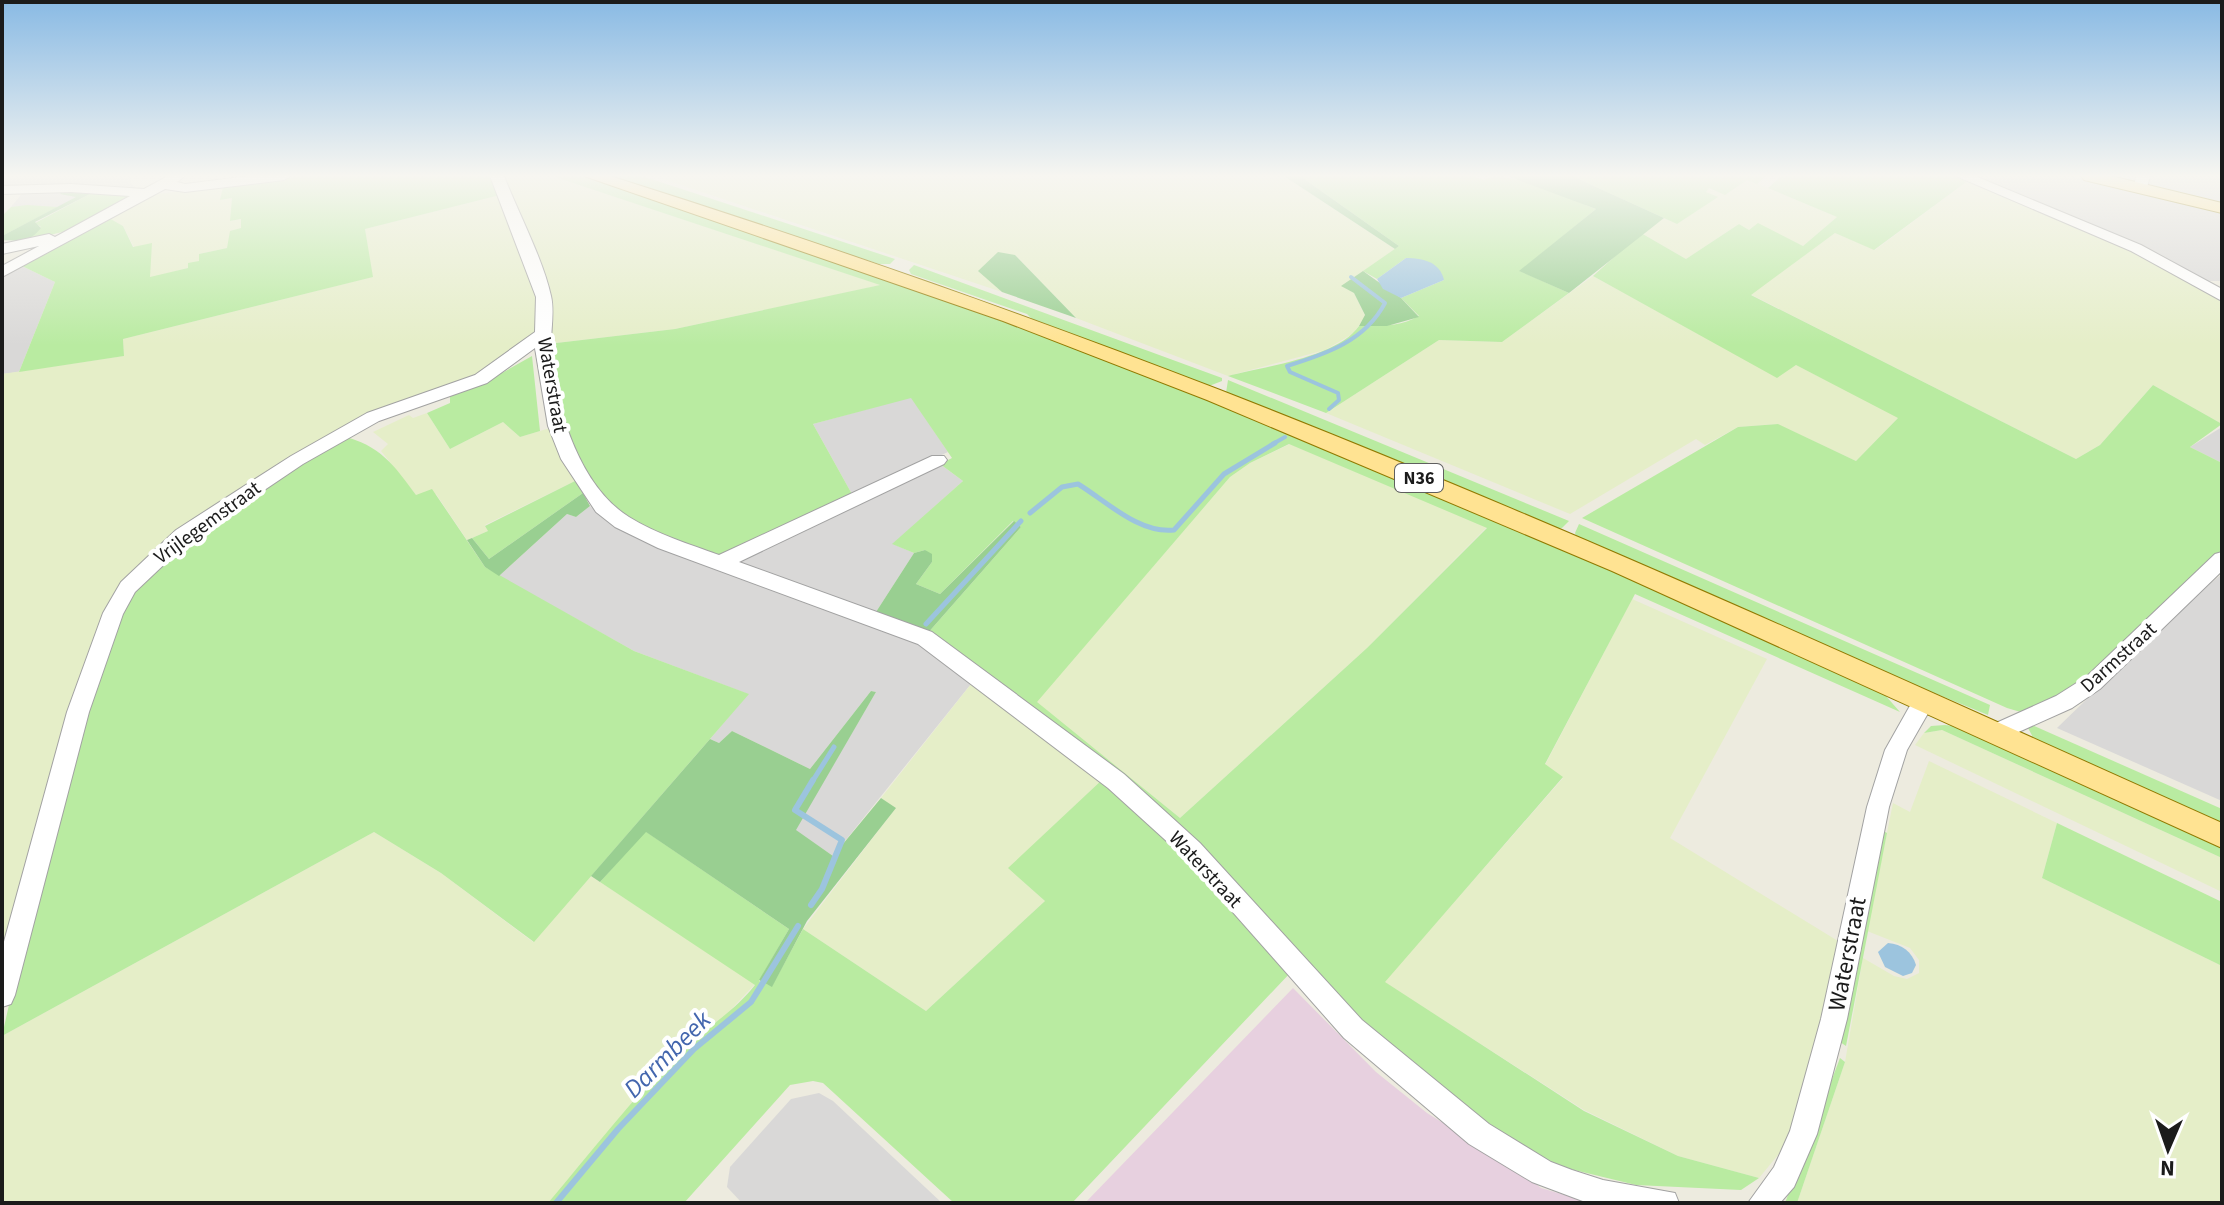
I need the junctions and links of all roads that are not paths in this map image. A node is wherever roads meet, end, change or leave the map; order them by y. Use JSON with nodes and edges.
{"nodes":[{"id":1,"x":74,"y":232,"type":"edge"},
{"id":2,"x":519,"y":232,"type":"edge"},
{"id":3,"x":764,"y":232,"type":"edge"},
{"id":4,"x":2098,"y":232,"type":"edge"},
{"id":5,"x":61,"y":239,"type":"junction"},
{"id":6,"x":2,"y":249,"type":"edge"},
{"id":7,"x":2,"y":272,"type":"edge"},
{"id":8,"x":2220,"y":292,"type":"edge"},
{"id":9,"x":542,"y":335,"type":"junction"},
{"id":10,"x":938,"y":460,"type":"dead end"},
{"id":11,"x":2222,"y":559,"type":"edge"},
{"id":12,"x":722,"y":562,"type":"junction"},
{"id":13,"x":1924,"y":701,"type":"junction"},
{"id":14,"x":2001,"y":736,"type":"junction"},
{"id":15,"x":2222,"y":836,"type":"edge"},
{"id":16,"x":2,"y":995,"type":"edge"},
{"id":17,"x":1665,"y":1203,"type":"edge"},
{"id":18,"x":1762,"y":1203,"type":"edge"}],
"edges":[{"from":1,"to":5,"type":"street"},
{"from":2,"to":9,"type":"street","name":"Waterstraat"},
{"from":3,"to":13,"type":"main road","number":"N36"},
{"from":4,"to":8,"type":"street"},
{"from":5,"to":6,"type":"street"},
{"from":5,"to":7,"type":"street"},
{"from":9,"to":12,"type":"street","name":"Waterstraat"},
{"from":9,"to":16,"type":"street","name":"Vrijlegemstraat"},
{"from":10,"to":12,"type":"street"},
{"from":11,"to":14,"type":"street","name":"Darmstraat"},
{"from":12,"to":17,"type":"street","name":"Waterstraat"},
{"from":13,"to":14,"type":"main road","number":"N36"},
{"from":13,"to":18,"type":"street","name":"Waterstraat"},
{"from":14,"to":15,"type":"main road","number":"N36"}]}
